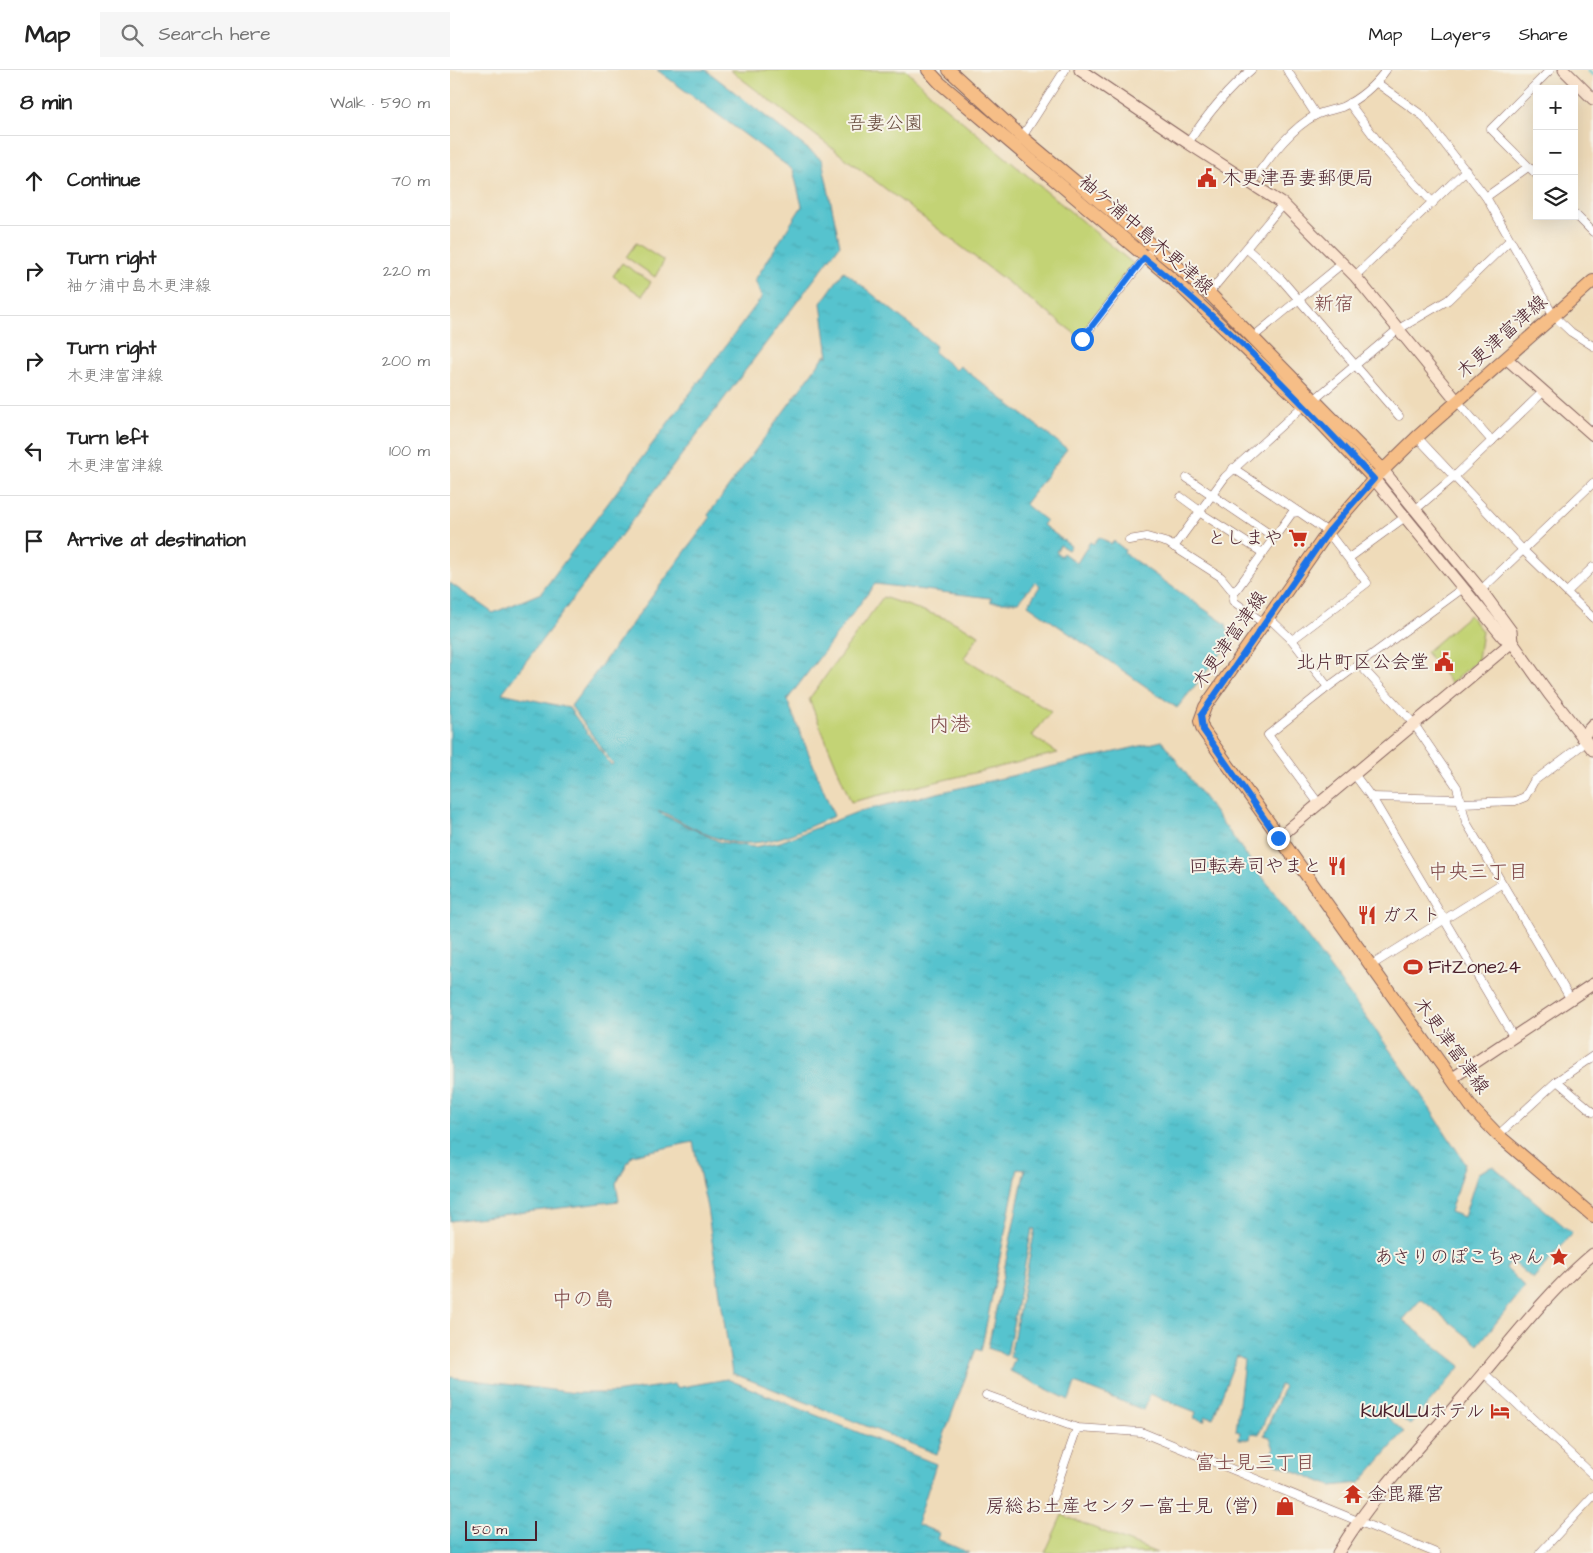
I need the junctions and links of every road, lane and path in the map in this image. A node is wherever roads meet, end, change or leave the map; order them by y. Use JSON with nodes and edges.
{"nodes":[{"id":1,"x":928,"y":70,"type":"edge"},
{"id":2,"x":949,"y":70,"type":"edge"},
{"id":3,"x":1065,"y":70,"type":"edge"},
{"id":4,"x":1080,"y":70,"type":"edge"},
{"id":5,"x":1251,"y":70,"type":"edge"},
{"id":6,"x":1288,"y":70,"type":"edge"},
{"id":7,"x":1386,"y":70,"type":"edge"},
{"id":8,"x":1550,"y":70,"type":"edge"},
{"id":9,"x":1564,"y":70,"type":"edge"},
{"id":10,"x":1377,"y":83,"type":"junction"},
{"id":11,"x":1593,"y":99,"type":"edge"},
{"id":12,"x":1349,"y":103,"type":"junction"},
{"id":13,"x":1316,"y":115,"type":"junction"},
{"id":14,"x":1022,"y":138,"type":"junction"},
{"id":15,"x":1188,"y":143,"type":"junction"},
{"id":16,"x":1528,"y":166,"type":"junction"},
{"id":17,"x":1466,"y":170,"type":"junction"},
{"id":18,"x":1533,"y":171,"type":"edge"},
{"id":19,"x":1251,"y":182,"type":"junction"},
{"id":20,"x":1486,"y":197,"type":"junction"},
{"id":21,"x":1434,"y":203,"type":"junction"},
{"id":22,"x":1283,"y":204,"type":"junction"},
{"id":23,"x":1578,"y":217,"type":"edge"},
{"id":24,"x":1593,"y":232,"type":"edge"},
{"id":25,"x":1509,"y":241,"type":"junction"},
{"id":26,"x":1154,"y":247,"type":"junction"},
{"id":27,"x":1247,"y":249,"type":"junction"},
{"id":28,"x":1144,"y":258,"type":"junction"},
{"id":29,"x":1343,"y":263,"type":"junction"},
{"id":30,"x":1355,"y":276,"type":"junction"},
{"id":31,"x":1592,"y":283,"type":"edge"},
{"id":32,"x":1209,"y":293,"type":"junction"},
{"id":33,"x":1299,"y":301,"type":"junction"},
{"id":34,"x":1553,"y":315,"type":"junction"},
{"id":35,"x":1397,"y":330,"type":"junction"},
{"id":36,"x":1253,"y":338,"type":"junction"},
{"id":37,"x":1082,"y":339,"type":"dead end"},
{"id":38,"x":1593,"y":346,"type":"edge"},
{"id":39,"x":1507,"y":359,"type":"junction"},
{"id":40,"x":1355,"y":365,"type":"junction"},
{"id":41,"x":1544,"y":391,"type":"junction"},
{"id":42,"x":1310,"y":402,"type":"junction"},
{"id":43,"x":1457,"y":402,"type":"junction"},
{"id":44,"x":1399,"y":416,"type":"dead end"},
{"id":45,"x":1593,"y":434,"type":"edge"},
{"id":46,"x":1417,"y":436,"type":"junction"},
{"id":47,"x":1492,"y":441,"type":"junction"},
{"id":48,"x":1233,"y":468,"type":"junction"},
{"id":49,"x":1378,"y":474,"type":"junction"},
{"id":50,"x":1454,"y":477,"type":"junction"},
{"id":51,"x":1187,"y":478,"type":"dead end"},
{"id":52,"x":1593,"y":483,"type":"edge"},
{"id":53,"x":1212,"y":495,"type":"junction"},
{"id":54,"x":1181,"y":498,"type":"dead end"},
{"id":55,"x":1416,"y":509,"type":"junction"},
{"id":56,"x":1200,"y":511,"type":"junction"},
{"id":57,"x":1299,"y":512,"type":"junction"},
{"id":58,"x":1406,"y":517,"type":"junction"},
{"id":59,"x":1328,"y":532,"type":"junction"},
{"id":60,"x":1274,"y":537,"type":"junction"},
{"id":61,"x":1129,"y":540,"type":"dead end"},
{"id":62,"x":1174,"y":547,"type":"junction"},
{"id":63,"x":1523,"y":550,"type":"junction"},
{"id":64,"x":1263,"y":553,"type":"junction"},
{"id":65,"x":1349,"y":558,"type":"junction"},
{"id":66,"x":1593,"y":567,"type":"edge"},
{"id":67,"x":1463,"y":588,"type":"junction"},
{"id":68,"x":1481,"y":590,"type":"junction"},
{"id":69,"x":1567,"y":592,"type":"junction"},
{"id":70,"x":1234,"y":593,"type":"junction"},
{"id":71,"x":1593,"y":618,"type":"edge"},
{"id":72,"x":1267,"y":621,"type":"junction"},
{"id":73,"x":1292,"y":640,"type":"junction"},
{"id":74,"x":1512,"y":642,"type":"junction"},
{"id":75,"x":1360,"y":665,"type":"junction"},
{"id":76,"x":1328,"y":687,"type":"junction"},
{"id":77,"x":1414,"y":724,"type":"junction"},
{"id":78,"x":1593,"y":725,"type":"edge"},
{"id":79,"x":1587,"y":743,"type":"edge"},
{"id":80,"x":1354,"y":774,"type":"junction"},
{"id":81,"x":1371,"y":797,"type":"junction"},
{"id":82,"x":1461,"y":801,"type":"junction"},
{"id":83,"x":1319,"y":804,"type":"junction"},
{"id":84,"x":1278,"y":838,"type":"junction"},
{"id":85,"x":1501,"y":884,"type":"junction"},
{"id":86,"x":1443,"y":919,"type":"junction"},
{"id":87,"x":1370,"y":966,"type":"junction"},
{"id":88,"x":1593,"y":984,"type":"edge"},
{"id":89,"x":1570,"y":998,"type":"junction"},
{"id":90,"x":1513,"y":1036,"type":"junction"},
{"id":91,"x":1593,"y":1056,"type":"edge"},
{"id":92,"x":1452,"y":1078,"type":"junction"},
{"id":93,"x":1556,"y":1081,"type":"junction"},
{"id":94,"x":1593,"y":1112,"type":"edge"},
{"id":95,"x":1498,"y":1135,"type":"junction"},
{"id":96,"x":1593,"y":1216,"type":"edge"},
{"id":97,"x":1593,"y":1254,"type":"edge"},
{"id":98,"x":1484,"y":1373,"type":"junction"},
{"id":99,"x":986,"y":1395,"type":"dead end"},
{"id":100,"x":1077,"y":1428,"type":"junction"},
{"id":101,"x":1593,"y":1474,"type":"edge"},
{"id":102,"x":1593,"y":1496,"type":"edge"},
{"id":103,"x":1049,"y":1508,"type":"dead end"},
{"id":104,"x":1357,"y":1521,"type":"junction"},
{"id":105,"x":1340,"y":1553,"type":"edge"},
{"id":106,"x":1436,"y":1553,"type":"edge"},
{"id":107,"x":1540,"y":1553,"type":"edge"}],
"edges":[{"from":1,"to":28,"type":"main road","name":"袖ケ浦中島木更津線"},
{"from":2,"to":14,"type":"main road","name":"袖ケ浦中島木更津線"},
{"from":3,"to":14,"type":"street"},
{"from":4,"to":15,"type":"street"},
{"from":5,"to":15,"type":"street"},
{"from":6,"to":13,"type":"street"},
{"from":7,"to":10,"type":"street"},
{"from":8,"to":16,"type":"street"},
{"from":9,"to":11,"type":"street"},
{"from":10,"to":12,"type":"street"},
{"from":10,"to":17,"type":"street"},
{"from":12,"to":13,"type":"street"},
{"from":12,"to":21,"type":"street"},
{"from":13,"to":19,"type":"street"},
{"from":14,"to":26,"type":"main road","name":"袖ケ浦中島木更津線"},
{"from":15,"to":19,"type":"street"},
{"from":16,"to":18,"type":"street"},
{"from":16,"to":20,"type":"street"},
{"from":17,"to":20,"type":"street"},
{"from":17,"to":21,"type":"street"},
{"from":19,"to":22,"type":"street"},
{"from":20,"to":25,"type":"street"},
{"from":21,"to":30,"type":"street"},
{"from":22,"to":27,"type":"street"},
{"from":22,"to":29,"type":"street"},
{"from":23,"to":24,"type":"street"},
{"from":25,"to":34,"type":"street"},
{"from":25,"to":35,"type":"street"},
{"from":26,"to":28,"type":"street"},
{"from":26,"to":32,"type":"main road","name":"袖ケ浦中島木更津線"},
{"from":27,"to":32,"type":"street"},
{"from":27,"to":33,"type":"street"},
{"from":28,"to":37,"type":"street"},
{"from":28,"to":42,"type":"main road","name":"袖ケ浦中島木更津線"},
{"from":29,"to":30,"type":"street"},
{"from":29,"to":33,"type":"street"},
{"from":30,"to":35,"type":"street"},
{"from":31,"to":34,"type":"main road","name":"木更津富津線"},
{"from":32,"to":36,"type":"main road","name":"袖ケ浦中島木更津線"},
{"from":33,"to":36,"type":"street"},
{"from":33,"to":40,"type":"street"},
{"from":34,"to":38,"type":"street"},
{"from":34,"to":39,"type":"main road","name":"木更津富津線"},
{"from":35,"to":40,"type":"street"},
{"from":35,"to":43,"type":"street"},
{"from":36,"to":42,"type":"main road","name":"袖ケ浦中島木更津線"},
{"from":39,"to":41,"type":"street"},
{"from":39,"to":43,"type":"main road","name":"木更津富津線"},
{"from":40,"to":42,"type":"street"},
{"from":40,"to":44,"type":"street"},
{"from":41,"to":45,"type":"street"},
{"from":41,"to":47,"type":"street"},
{"from":42,"to":48,"type":"street"},
{"from":42,"to":49,"type":"main road","name":"袖ケ浦中島木更津線"},
{"from":43,"to":46,"type":"main road","name":"木更津富津線"},
{"from":43,"to":47,"type":"street"},
{"from":46,"to":49,"type":"main road","name":"木更津富津線"},
{"from":46,"to":50,"type":"street"},
{"from":47,"to":50,"type":"street"},
{"from":48,"to":53,"type":"street"},
{"from":48,"to":57,"type":"street"},
{"from":49,"to":55,"type":"street"},
{"from":49,"to":58,"type":"street"},
{"from":49,"to":59,"type":"main road","name":"木更津富津線"},
{"from":50,"to":55,"type":"street"},
{"from":50,"to":63,"type":"street"},
{"from":51,"to":53,"type":"street"},
{"from":52,"to":63,"type":"street"},
{"from":53,"to":56,"type":"street"},
{"from":53,"to":60,"type":"street"},
{"from":54,"to":56,"type":"street"},
{"from":55,"to":68,"type":"street"},
{"from":56,"to":62,"type":"street"},
{"from":56,"to":64,"type":"street"},
{"from":57,"to":59,"type":"street"},
{"from":57,"to":60,"type":"street"},
{"from":58,"to":65,"type":"street"},
{"from":58,"to":67,"type":"street"},
{"from":59,"to":65,"type":"street"},
{"from":59,"to":72,"type":"main road","name":"木更津富津線"},
{"from":60,"to":64,"type":"street"},
{"from":61,"to":62,"type":"street"},
{"from":62,"to":70,"type":"street"},
{"from":63,"to":68,"type":"street"},
{"from":63,"to":69,"type":"street"},
{"from":64,"to":70,"type":"street"},
{"from":65,"to":73,"type":"street"},
{"from":66,"to":69,"type":"street"},
{"from":67,"to":74,"type":"street"},
{"from":67,"to":75,"type":"street"},
{"from":68,"to":74,"type":"street"},
{"from":69,"to":71,"type":"street"},
{"from":70,"to":72,"type":"street"},
{"from":72,"to":73,"type":"street"},
{"from":72,"to":84,"type":"main road","name":"木更津富津線"},
{"from":73,"to":76,"type":"street"},
{"from":74,"to":77,"type":"street"},
{"from":74,"to":79,"type":"street"},
{"from":75,"to":76,"type":"street"},
{"from":75,"to":77,"type":"street"},
{"from":76,"to":83,"type":"street"},
{"from":77,"to":80,"type":"street"},
{"from":77,"to":82,"type":"street"},
{"from":78,"to":79,"type":"street"},
{"from":79,"to":82,"type":"street"},
{"from":80,"to":81,"type":"street"},
{"from":80,"to":83,"type":"street"},
{"from":81,"to":82,"type":"street"},
{"from":81,"to":86,"type":"street"},
{"from":82,"to":85,"type":"street"},
{"from":83,"to":84,"type":"street"},
{"from":84,"to":87,"type":"main road","name":"木更津富津線"},
{"from":85,"to":86,"type":"street"},
{"from":85,"to":89,"type":"street"},
{"from":86,"to":87,"type":"street"},
{"from":86,"to":90,"type":"street"},
{"from":87,"to":92,"type":"main road","name":"木更津富津線"},
{"from":88,"to":89,"type":"street"},
{"from":89,"to":90,"type":"street"},
{"from":90,"to":92,"type":"street"},
{"from":91,"to":93,"type":"street"},
{"from":92,"to":95,"type":"main road","name":"木更津富津線"},
{"from":93,"to":94,"type":"street"},
{"from":93,"to":95,"type":"street"},
{"from":95,"to":96,"type":"main road","name":"木更津富津線"},
{"from":97,"to":98,"type":"street"},
{"from":98,"to":101,"type":"street"},
{"from":98,"to":104,"type":"street"},
{"from":99,"to":100,"type":"street"},
{"from":100,"to":103,"type":"street"},
{"from":100,"to":104,"type":"street"},
{"from":102,"to":107,"type":"street"},
{"from":104,"to":105,"type":"street"},
{"from":104,"to":106,"type":"street"}]}
